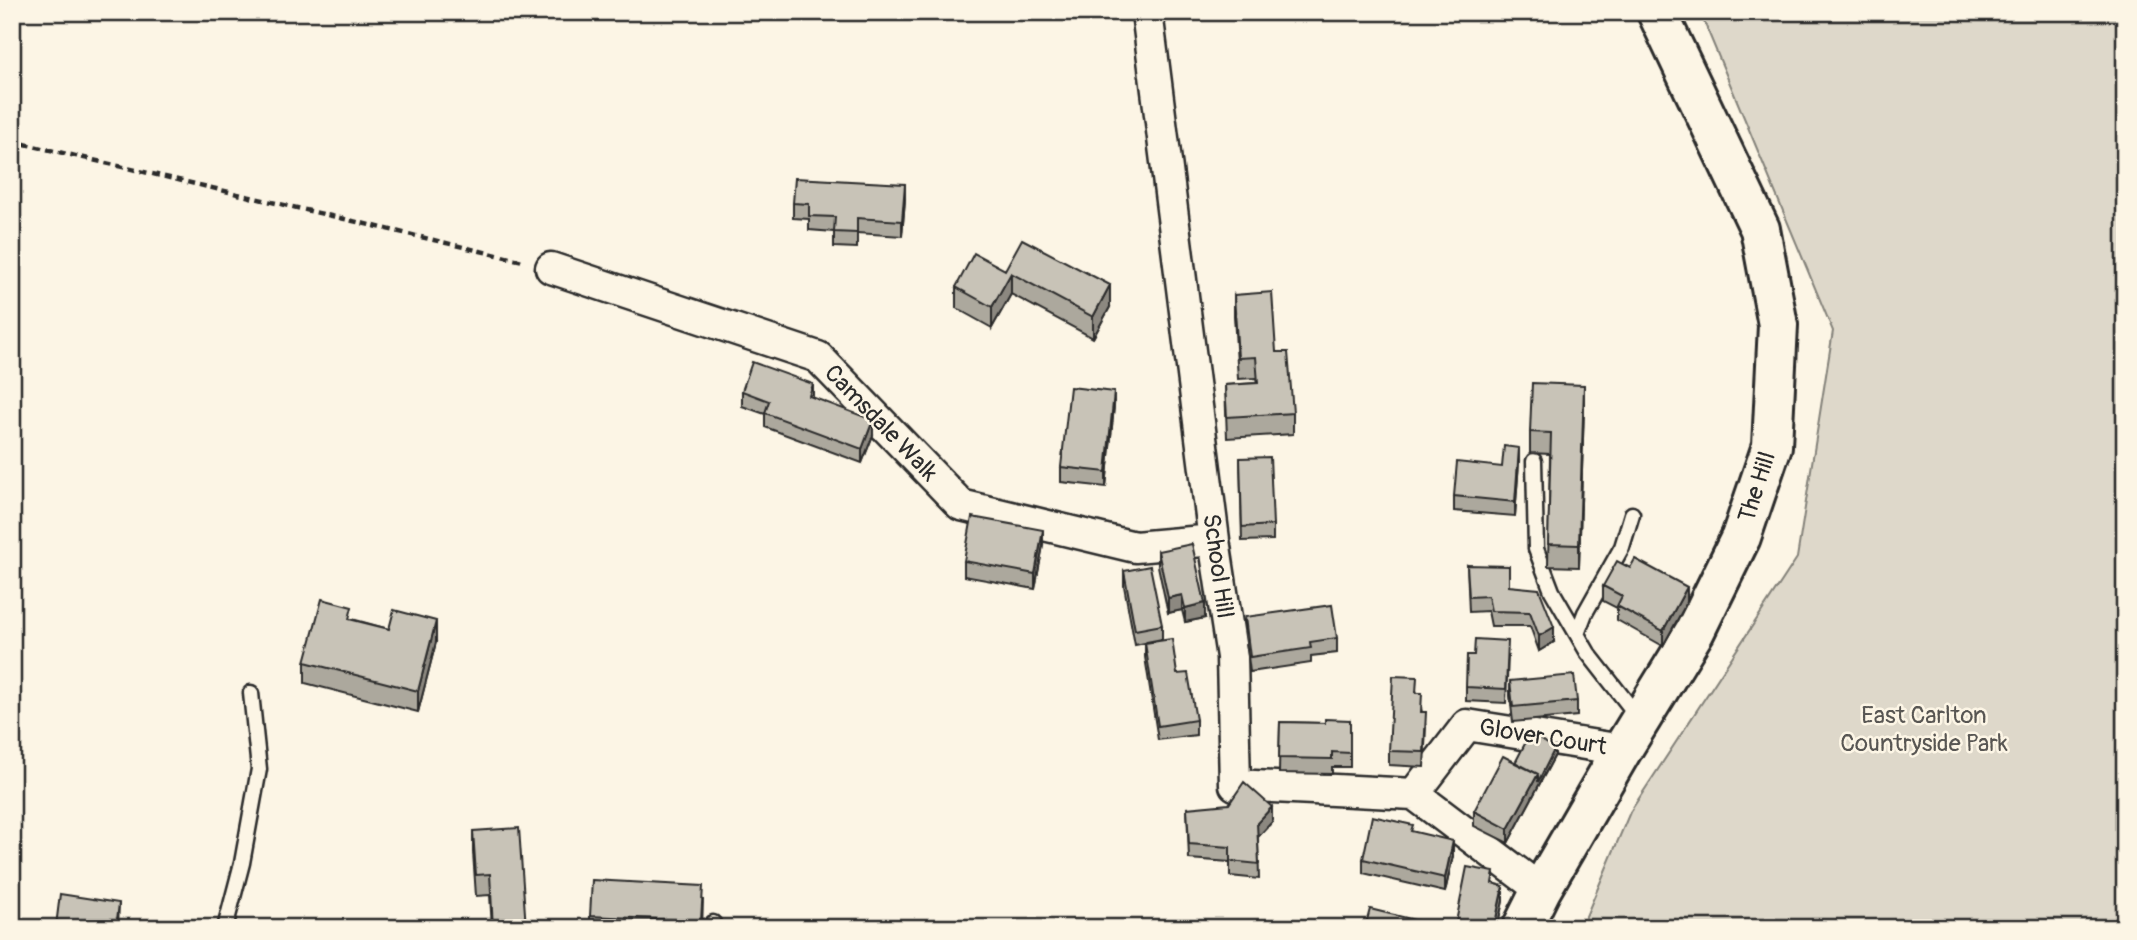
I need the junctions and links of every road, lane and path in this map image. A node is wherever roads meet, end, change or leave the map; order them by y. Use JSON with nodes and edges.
{"nodes":[{"id":1,"x":1146,"y":12,"type":"edge"},
{"id":2,"x":1657,"y":12,"type":"edge"},
{"id":3,"x":12,"y":141,"type":"edge"},
{"id":4,"x":551,"y":268,"type":"joint"},
{"id":5,"x":1534,"y":461,"type":"dead end"},
{"id":6,"x":1632,"y":514,"type":"dead end"},
{"id":7,"x":1214,"y":540,"type":"junction"},
{"id":8,"x":1577,"y":634,"type":"junction"},
{"id":9,"x":251,"y":692,"type":"dead end"},
{"id":10,"x":1632,"y":735,"type":"junction"},
{"id":11,"x":1414,"y":794,"type":"junction"},
{"id":12,"x":1541,"y":890,"type":"junction"},
{"id":13,"x":225,"y":928,"type":"edge"},
{"id":14,"x":1522,"y":928,"type":"edge"}],
"edges":[{"from":1,"to":7,"type":"street","name":"School Hill"},
{"from":2,"to":10,"type":"main road","name":"The Hill"},
{"from":3,"to":4,"type":"path"},
{"from":4,"to":7,"type":"street","name":"Camsdale Walk"},
{"from":5,"to":8,"type":"lane"},
{"from":6,"to":8,"type":"lane"},
{"from":7,"to":11,"type":"street","name":"School Hill"},
{"from":8,"to":10,"type":"lane"},
{"from":9,"to":13,"type":"lane"},
{"from":10,"to":11,"type":"street","name":"Glover Court"},
{"from":10,"to":12,"type":"main road","name":"The Hill"},
{"from":11,"to":12,"type":"street"},
{"from":12,"to":14,"type":"main road","name":"The Hill"}]}
